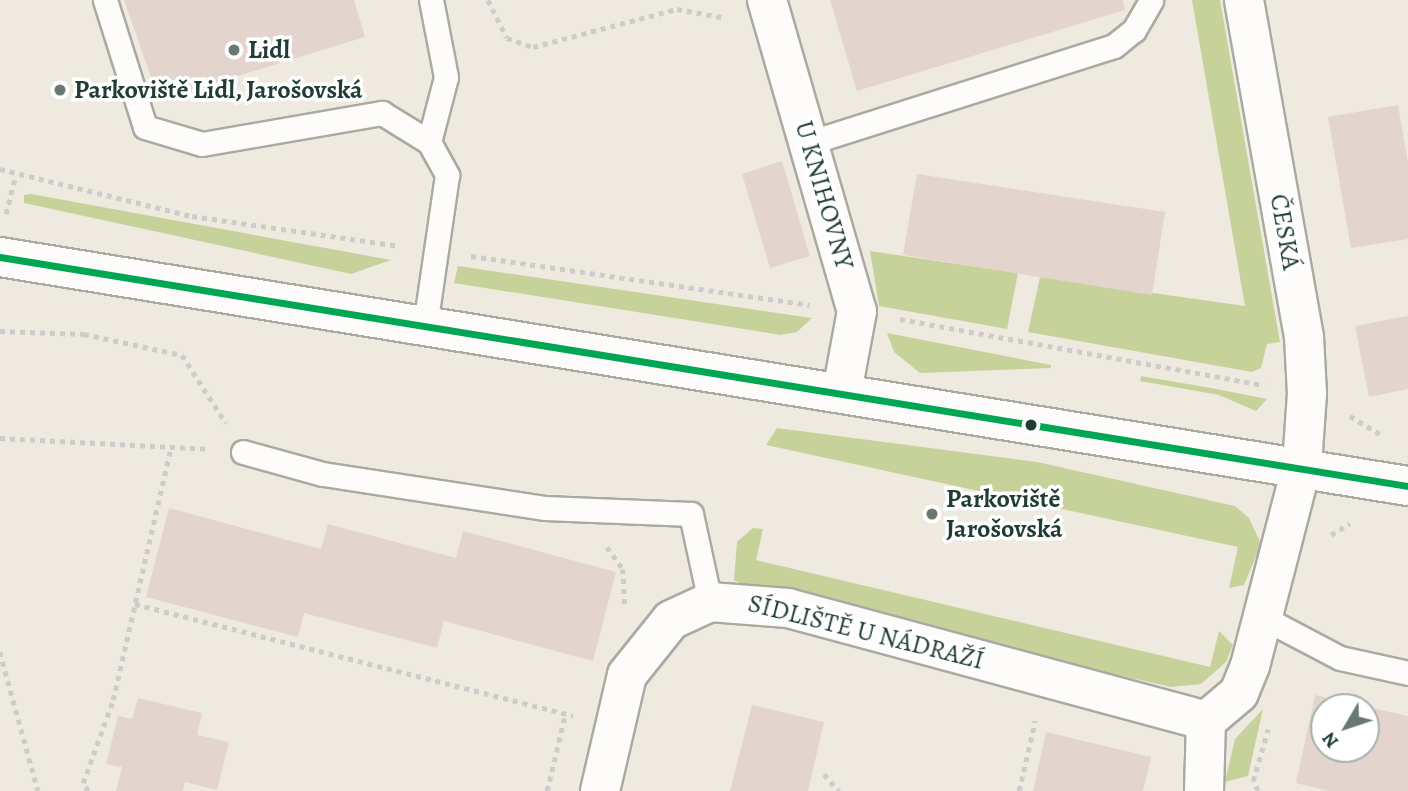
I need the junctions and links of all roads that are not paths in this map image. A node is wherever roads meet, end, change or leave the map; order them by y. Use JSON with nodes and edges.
{"nodes":[{"id":1,"x":105,"y":0,"type":"edge"},
{"id":2,"x":431,"y":0,"type":"edge"},
{"id":3,"x":766,"y":0,"type":"edge"},
{"id":4,"x":1151,"y":0,"type":"edge"},
{"id":5,"x":1244,"y":0,"type":"edge"},
{"id":6,"x":429,"y":142,"type":"junction"},
{"id":7,"x":808,"y":143,"type":"junction"},
{"id":8,"x":2,"y":242,"type":"edge"},
{"id":9,"x":425,"y":326,"type":"junction"},
{"id":10,"x":842,"y":392,"type":"junction"},
{"id":11,"x":243,"y":452,"type":"road end"},
{"id":12,"x":1302,"y":465,"type":"junction"},
{"id":13,"x":1408,"y":486,"type":"edge"},
{"id":14,"x":710,"y":601,"type":"junction"},
{"id":15,"x":1260,"y":616,"type":"junction"},
{"id":16,"x":1408,"y":673,"type":"edge"},
{"id":17,"x":1206,"y":721,"type":"junction"},
{"id":18,"x":600,"y":791,"type":"edge"},
{"id":19,"x":1204,"y":791,"type":"edge"}],
"edges":[{"from":1,"to":6,"type":"lane"},
{"from":2,"to":6,"type":"lane"},
{"from":3,"to":7,"type":"street","name":"U KNIHOVNY"},
{"from":4,"to":7,"type":"lane"},
{"from":5,"to":12,"type":"street","name":"ČESKÁ"},
{"from":6,"to":9,"type":"lane"},
{"from":7,"to":10,"type":"street","name":"U KNIHOVNY"},
{"from":8,"to":9,"type":"street"},
{"from":9,"to":10,"type":"street"},
{"from":10,"to":12,"type":"street"},
{"from":11,"to":14,"type":"lane"},
{"from":12,"to":13,"type":"street"},
{"from":12,"to":15,"type":"street"},
{"from":14,"to":17,"type":"street","name":"SÍDLIŠTĚ U NÁDRAŽÍ"},
{"from":14,"to":18,"type":"street","name":"SÍDLIŠTĚ U NÁDRAŽÍ"},
{"from":15,"to":16,"type":"lane"},
{"from":15,"to":17,"type":"street"},
{"from":17,"to":19,"type":"street"}]}
